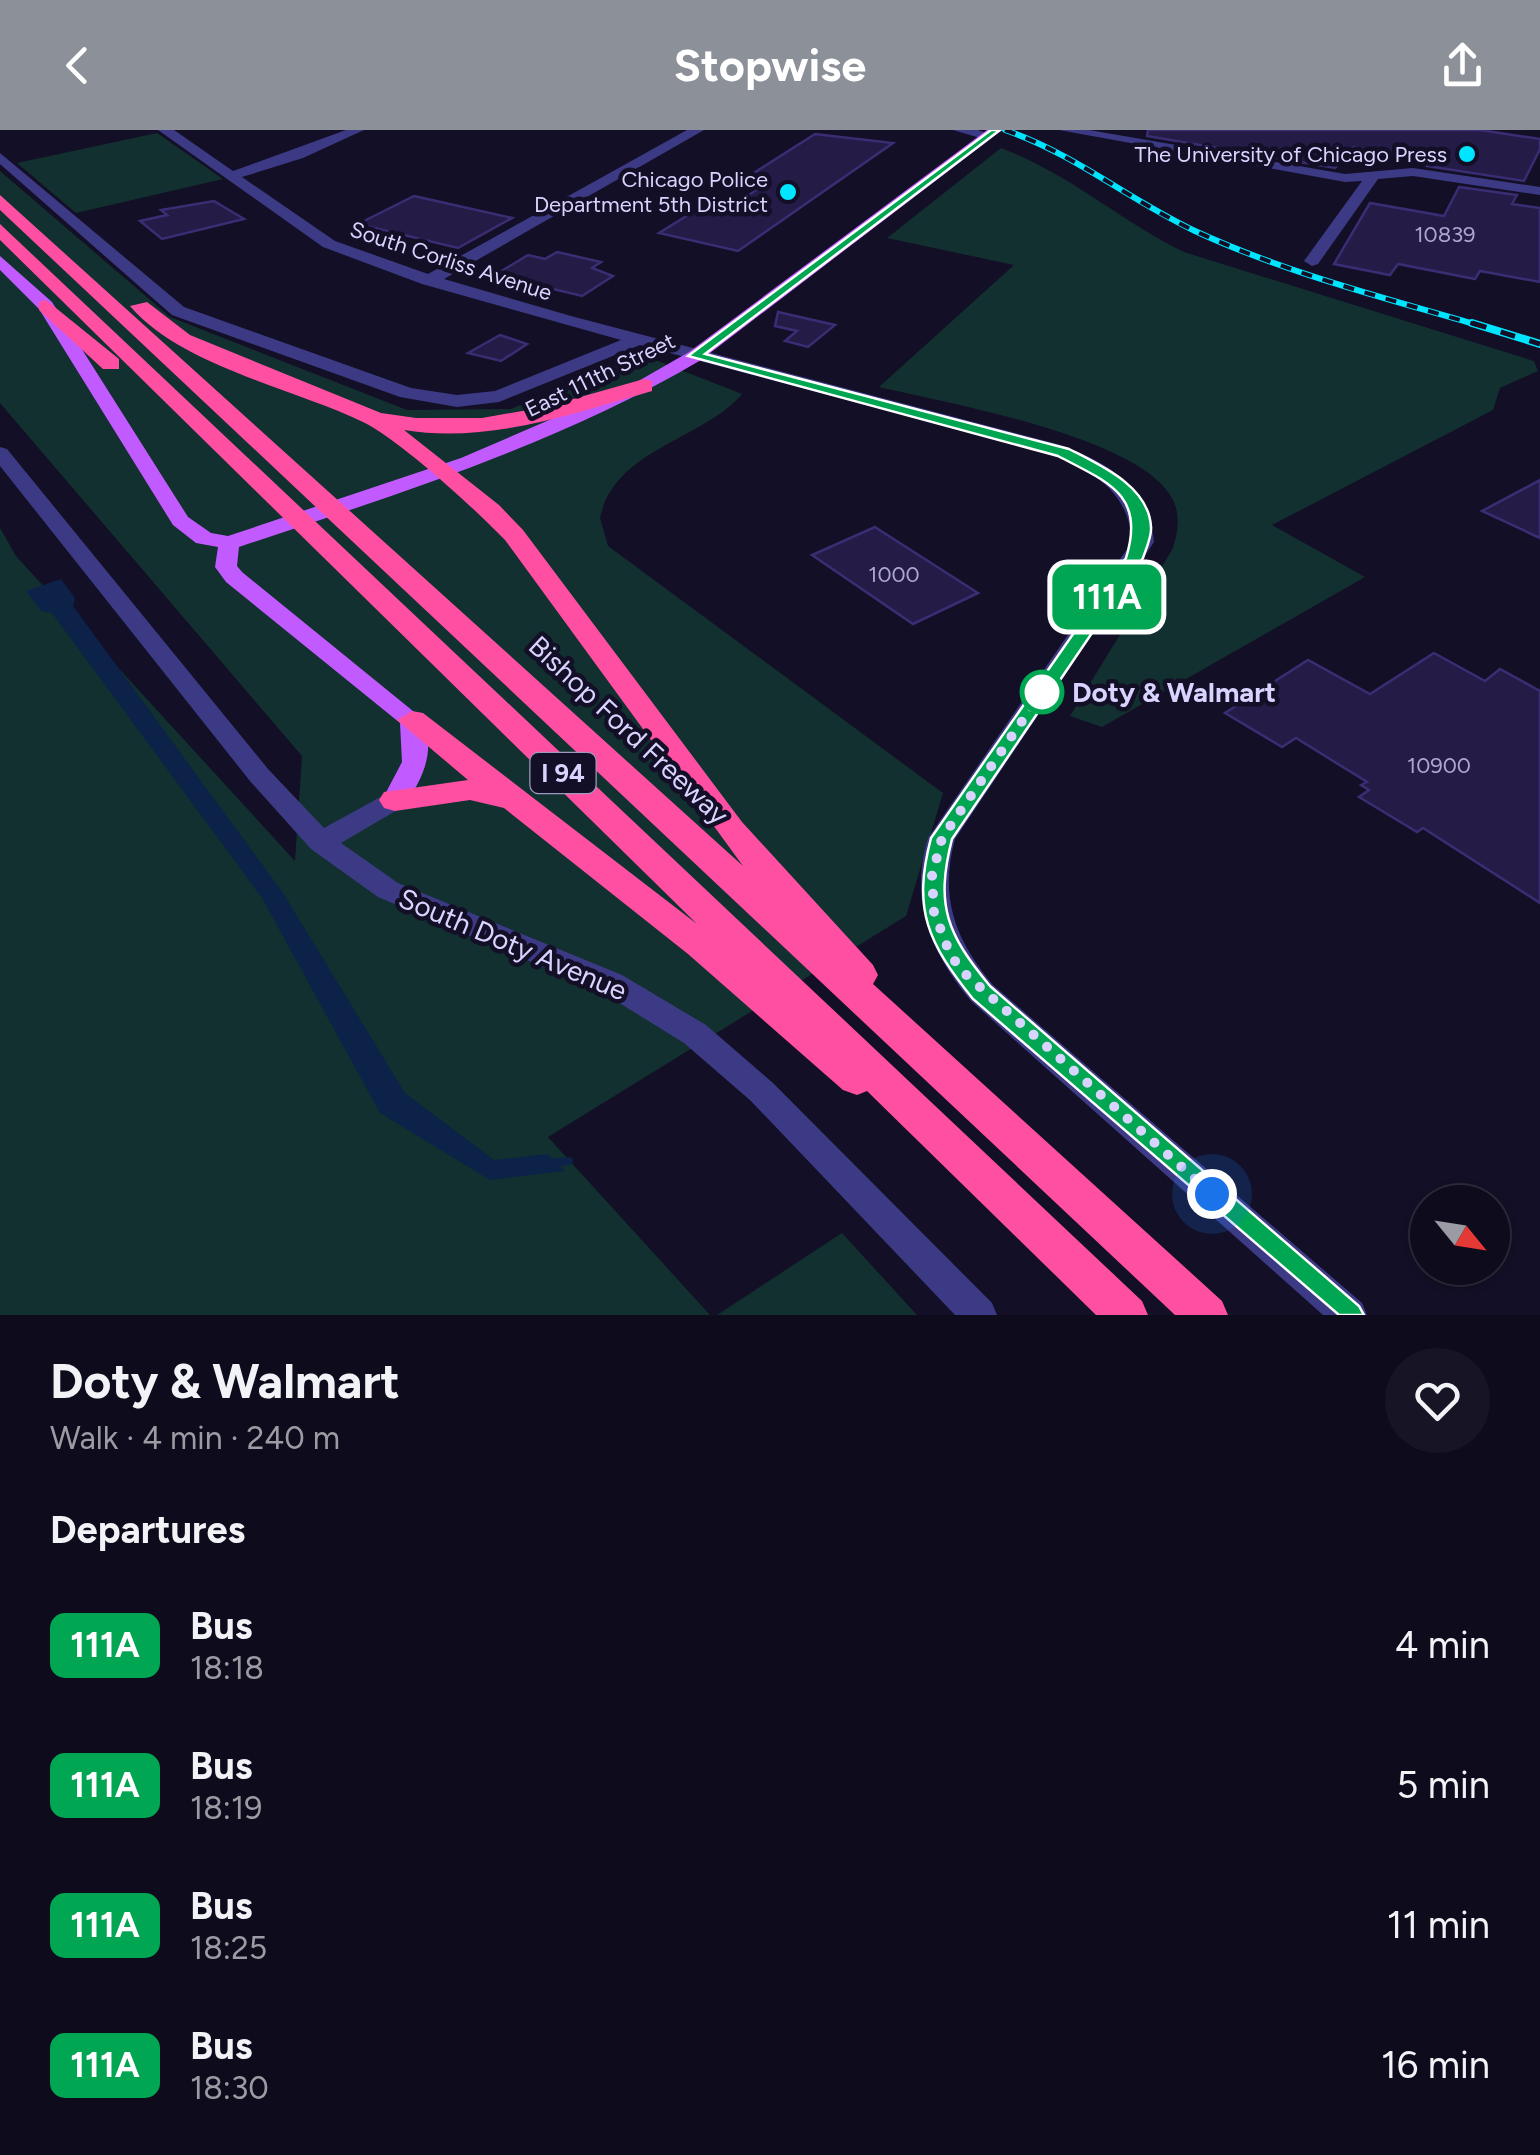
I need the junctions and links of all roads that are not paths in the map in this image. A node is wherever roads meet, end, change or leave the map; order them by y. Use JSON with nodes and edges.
{"nodes":[{"id":1,"x":165,"y":130,"type":"edge"},
{"id":2,"x":356,"y":130,"type":"edge"},
{"id":3,"x":697,"y":130,"type":"edge"},
{"id":4,"x":960,"y":130,"type":"edge"},
{"id":5,"x":1066,"y":130,"type":"edge"},
{"id":6,"x":991,"y":133,"type":"edge"},
{"id":7,"x":0,"y":157,"type":"edge"},
{"id":8,"x":230,"y":176,"type":"junction"},
{"id":9,"x":1373,"y":176,"type":"junction"},
{"id":10,"x":1540,"y":191,"type":"edge"},
{"id":11,"x":0,"y":200,"type":"edge"},
{"id":12,"x":0,"y":230,"type":"edge"},
{"id":13,"x":51,"y":246,"type":"junction"},
{"id":14,"x":0,"y":261,"type":"edge"},
{"id":15,"x":1312,"y":261,"type":"dead end"},
{"id":16,"x":0,"y":276,"type":"edge"},
{"id":17,"x":20,"y":280,"type":"junction"},
{"id":18,"x":428,"y":280,"type":"junction"},
{"id":19,"x":46,"y":306,"type":"junction"},
{"id":20,"x":637,"y":340,"type":"junction"},
{"id":21,"x":694,"y":356,"type":"junction"},
{"id":22,"x":644,"y":386,"type":"junction"},
{"id":23,"x":375,"y":419,"type":"junction"},
{"id":24,"x":0,"y":452,"type":"edge"},
{"id":25,"x":244,"y":464,"type":"junction"},
{"id":26,"x":439,"y":469,"type":"junction"},
{"id":27,"x":229,"y":543,"type":"junction"},
{"id":28,"x":412,"y":720,"type":"junction"},
{"id":29,"x":395,"y":800,"type":"junction"},
{"id":30,"x":516,"y":802,"type":"junction"},
{"id":31,"x":321,"y":842,"type":"junction"},
{"id":32,"x":887,"y":1017,"type":"junction"},
{"id":33,"x":966,"y":1160,"type":"junction"},
{"id":34,"x":980,"y":1315,"type":"edge"},
{"id":35,"x":1126,"y":1315,"type":"edge"},
{"id":36,"x":1206,"y":1315,"type":"edge"},
{"id":37,"x":1349,"y":1315,"type":"edge"}],
"edges":[{"from":1,"to":8,"type":"street","name":"South Corliss Avenue"},
{"from":2,"to":8,"type":"street"},
{"from":3,"to":18,"type":"street"},
{"from":4,"to":6,"type":"street"},
{"from":5,"to":9,"type":"street"},
{"from":6,"to":21,"type":"main road","name":"East 111th Street"},
{"from":7,"to":20,"type":"street"},
{"from":8,"to":18,"type":"street","name":"South Corliss Avenue"},
{"from":9,"to":10,"type":"street"},
{"from":9,"to":15,"type":"street"},
{"from":11,"to":13,"type":"highway","name":"Bishop Ford Freeway","number":"I 94"},
{"from":12,"to":25,"type":"highway","number":"I 94"},
{"from":13,"to":23,"type":"highway"},
{"from":13,"to":32,"type":"highway","name":"Bishop Ford Freeway","number":"I 94"},
{"from":14,"to":17,"type":"main road"},
{"from":16,"to":17,"type":"main road"},
{"from":17,"to":19,"type":"main road"},
{"from":18,"to":20,"type":"street","name":"South Corliss Avenue"},
{"from":19,"to":25,"type":"highway"},
{"from":19,"to":27,"type":"main road"},
{"from":20,"to":21,"type":"street","name":"South Corliss Avenue"},
{"from":21,"to":22,"type":"main road","name":"East 111th Street"},
{"from":21,"to":37,"type":"street"},
{"from":22,"to":23,"type":"highway"},
{"from":22,"to":26,"type":"main road","name":"East 111th Street"},
{"from":23,"to":26,"type":"highway"},
{"from":24,"to":31,"type":"street","name":"South Doty Avenue"},
{"from":25,"to":33,"type":"highway","number":"I 94"},
{"from":26,"to":27,"type":"main road","name":"East 111th Street"},
{"from":26,"to":32,"type":"highway"},
{"from":27,"to":28,"type":"main road"},
{"from":28,"to":29,"type":"main road"},
{"from":28,"to":30,"type":"highway"},
{"from":29,"to":30,"type":"highway"},
{"from":29,"to":31,"type":"street"},
{"from":30,"to":33,"type":"highway"},
{"from":31,"to":34,"type":"street","name":"South Doty Avenue"},
{"from":32,"to":36,"type":"highway","name":"Bishop Ford Freeway","number":"I 94"},
{"from":33,"to":35,"type":"highway","number":"I 94"}]}
